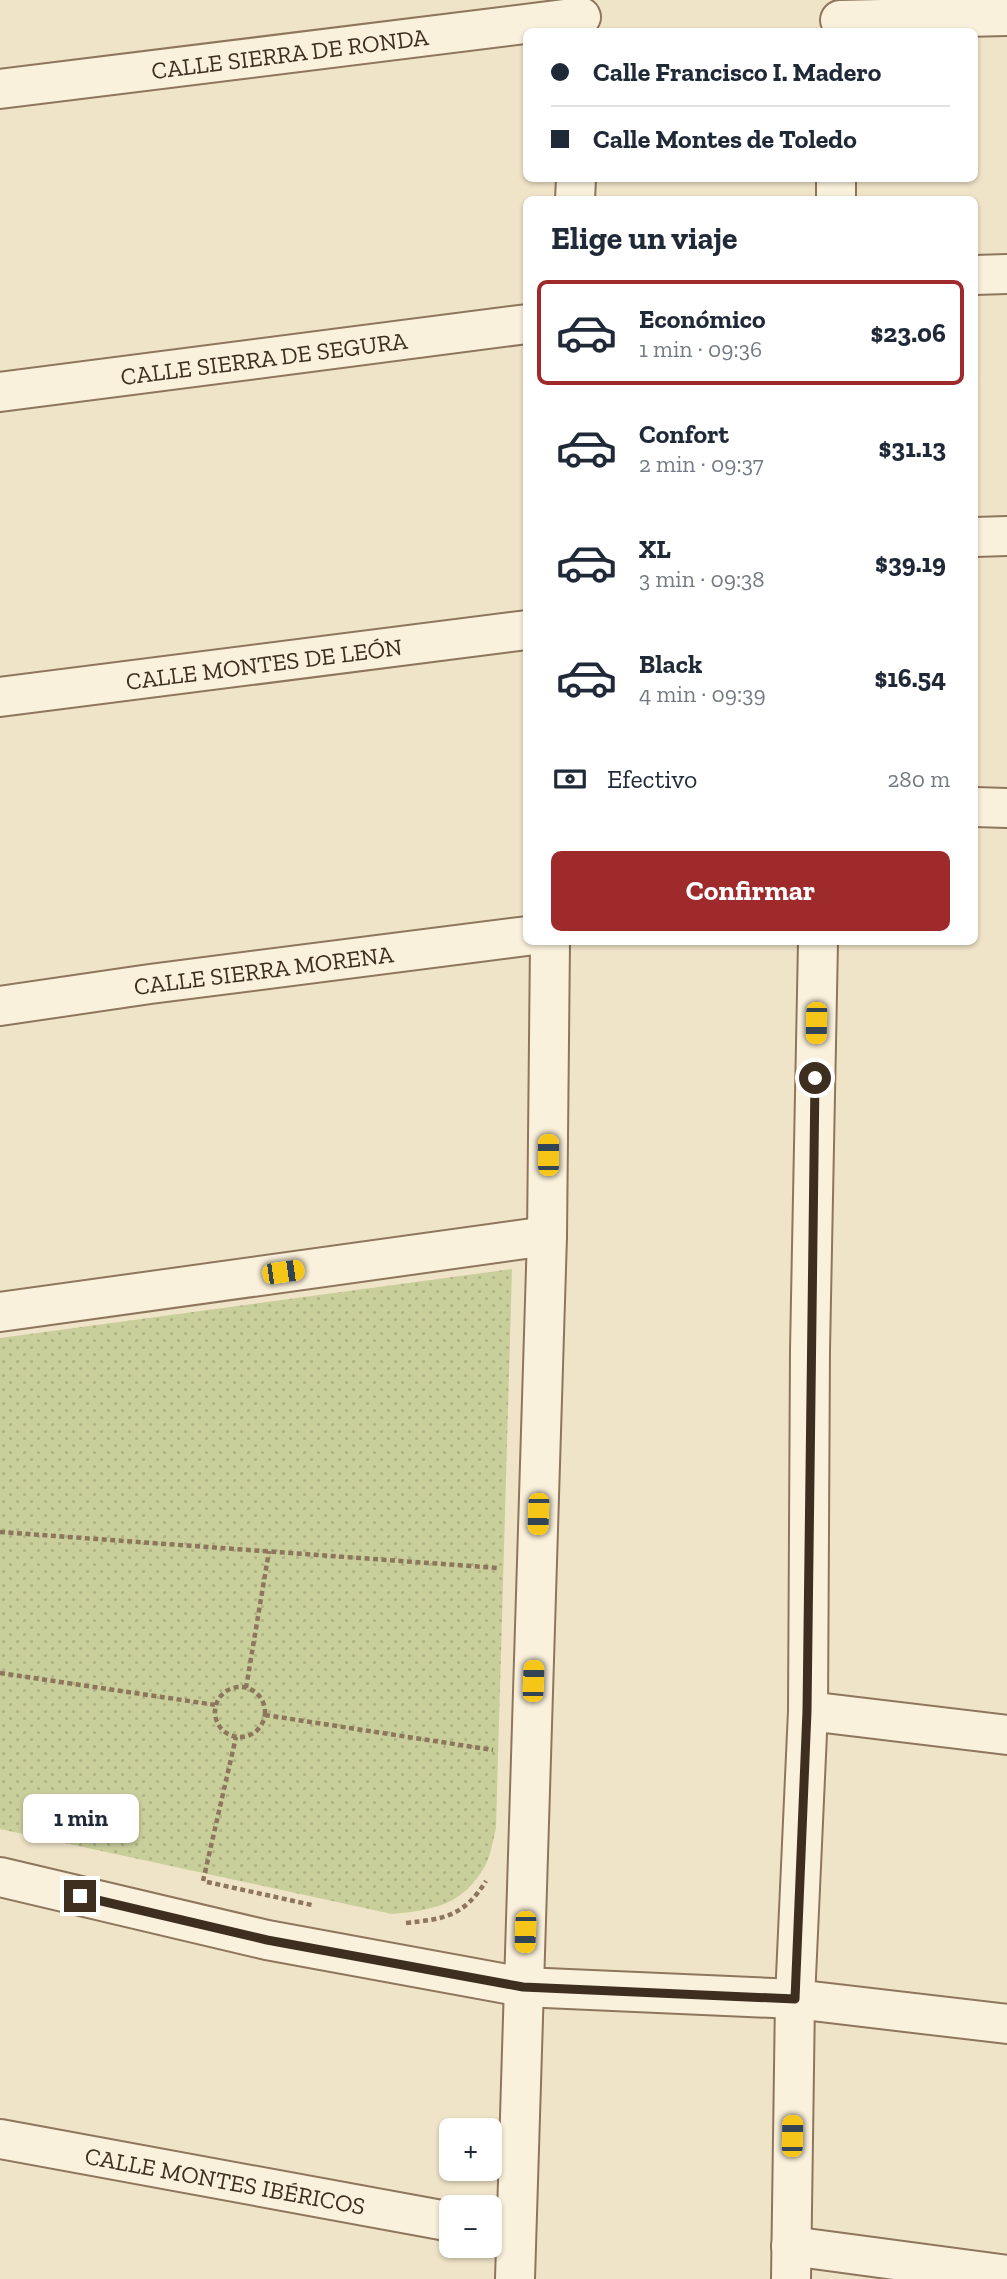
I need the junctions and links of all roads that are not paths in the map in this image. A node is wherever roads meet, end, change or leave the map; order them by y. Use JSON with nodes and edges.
{"nodes":[{"id":1,"x":581,"y":16,"type":"edge"},
{"id":2,"x":1007,"y":16,"type":"edge"},
{"id":3,"x":840,"y":17,"type":"edge"},
{"id":4,"x":0,"y":89,"type":"edge"},
{"id":5,"x":1007,"y":274,"type":"edge"},
{"id":6,"x":978,"y":275,"type":"edge"},
{"id":7,"x":523,"y":325,"type":"edge"},
{"id":8,"x":0,"y":392,"type":"edge"},
{"id":9,"x":1007,"y":536,"type":"edge"},
{"id":10,"x":978,"y":537,"type":"edge"},
{"id":11,"x":523,"y":631,"type":"edge"},
{"id":12,"x":0,"y":697,"type":"edge"},
{"id":13,"x":978,"y":807,"type":"edge"},
{"id":14,"x":1007,"y":808,"type":"edge"},
{"id":15,"x":523,"y":937,"type":"edge"},
{"id":16,"x":550,"y":945,"type":"edge"},
{"id":17,"x":818,"y":945,"type":"edge"},
{"id":18,"x":0,"y":1006,"type":"edge"},
{"id":19,"x":547,"y":1236,"type":"junction"},
{"id":20,"x":0,"y":1312,"type":"edge"},
{"id":21,"x":807,"y":1711,"type":"junction"},
{"id":22,"x":1007,"y":1735,"type":"edge"},
{"id":23,"x":0,"y":1877,"type":"edge"},
{"id":24,"x":523,"y":1987,"type":"junction"},
{"id":25,"x":795,"y":1999,"type":"junction"},
{"id":26,"x":1007,"y":2024,"type":"edge"},
{"id":27,"x":0,"y":2139,"type":"edge"},
{"id":28,"x":439,"y":2220,"type":"edge"},
{"id":29,"x":503,"y":2232,"type":"edge"},
{"id":30,"x":791,"y":2262,"type":"edge"},
{"id":31,"x":1007,"y":2275,"type":"edge"},
{"id":32,"x":515,"y":2279,"type":"edge"}],
"edges":[{"from":1,"to":4,"type":"street","name":"CALLE SIERRA DE RONDA"},
{"from":2,"to":3,"type":"street"},
{"from":5,"to":6,"type":"street"},
{"from":7,"to":8,"type":"street","name":"CALLE SIERRA DE SEGURA"},
{"from":9,"to":10,"type":"street"},
{"from":11,"to":12,"type":"street","name":"CALLE MONTES DE LEÓN"},
{"from":13,"to":14,"type":"street"},
{"from":15,"to":18,"type":"street","name":"CALLE SIERRA MORENA"},
{"from":16,"to":19,"type":"street"},
{"from":17,"to":21,"type":"street"},
{"from":19,"to":20,"type":"street"},
{"from":19,"to":24,"type":"street"},
{"from":21,"to":22,"type":"street"},
{"from":21,"to":25,"type":"street"},
{"from":23,"to":24,"type":"street"},
{"from":24,"to":25,"type":"street"},
{"from":24,"to":29,"type":"street"},
{"from":25,"to":26,"type":"street"},
{"from":25,"to":30,"type":"street"},
{"from":27,"to":28,"type":"street","name":"CALLE MONTES IBÉRICOS"},
{"from":29,"to":32,"type":"street"},
{"from":30,"to":31,"type":"street"}]}
